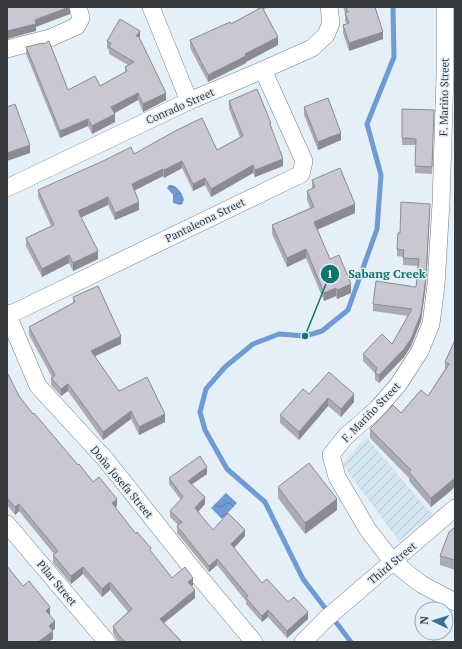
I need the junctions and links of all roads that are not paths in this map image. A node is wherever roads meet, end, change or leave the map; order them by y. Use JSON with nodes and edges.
{"nodes":[{"id":1,"x":78,"y":7,"type":"edge"},
{"id":2,"x":151,"y":7,"type":"edge"},
{"id":3,"x":329,"y":7,"type":"edge"},
{"id":4,"x":445,"y":7,"type":"edge"},
{"id":5,"x":7,"y":49,"type":"edge"},
{"id":6,"x":264,"y":70,"type":"junction"},
{"id":7,"x":450,"y":74,"type":"edge"},
{"id":8,"x":189,"y":101,"type":"junction"},
{"id":9,"x":7,"y":188,"type":"edge"},
{"id":10,"x":448,"y":202,"type":"edge"},
{"id":11,"x":7,"y":314,"type":"edge"},
{"id":12,"x":455,"y":508,"type":"edge"},
{"id":13,"x":7,"y":524,"type":"edge"},
{"id":14,"x":392,"y":561,"type":"junction"},
{"id":15,"x":455,"y":602,"type":"edge"},
{"id":16,"x":305,"y":640,"type":"edge"},
{"id":17,"x":107,"y":642,"type":"edge"},
{"id":18,"x":254,"y":642,"type":"edge"}],
"edges":[{"from":1,"to":5,"type":"street"},
{"from":2,"to":8,"type":"street"},
{"from":3,"to":6,"type":"street","name":"Conrado Street"},
{"from":4,"to":7,"type":"street","name":"F. Mariño Street"},
{"from":6,"to":8,"type":"street","name":"Conrado Street"},
{"from":6,"to":11,"type":"street","name":"Pantaleona Street"},
{"from":7,"to":10,"type":"street","name":"F. Mariño Street"},
{"from":8,"to":9,"type":"street","name":"Conrado Street"},
{"from":10,"to":14,"type":"street","name":"F. Mariño Street"},
{"from":11,"to":18,"type":"street","name":"Doña Josefa Street"},
{"from":12,"to":14,"type":"street","name":"Third Street"},
{"from":13,"to":17,"type":"street","name":"Pilar Street"},
{"from":14,"to":15,"type":"street","name":"F. Mariño Street"},
{"from":14,"to":16,"type":"street","name":"Third Street"}]}
